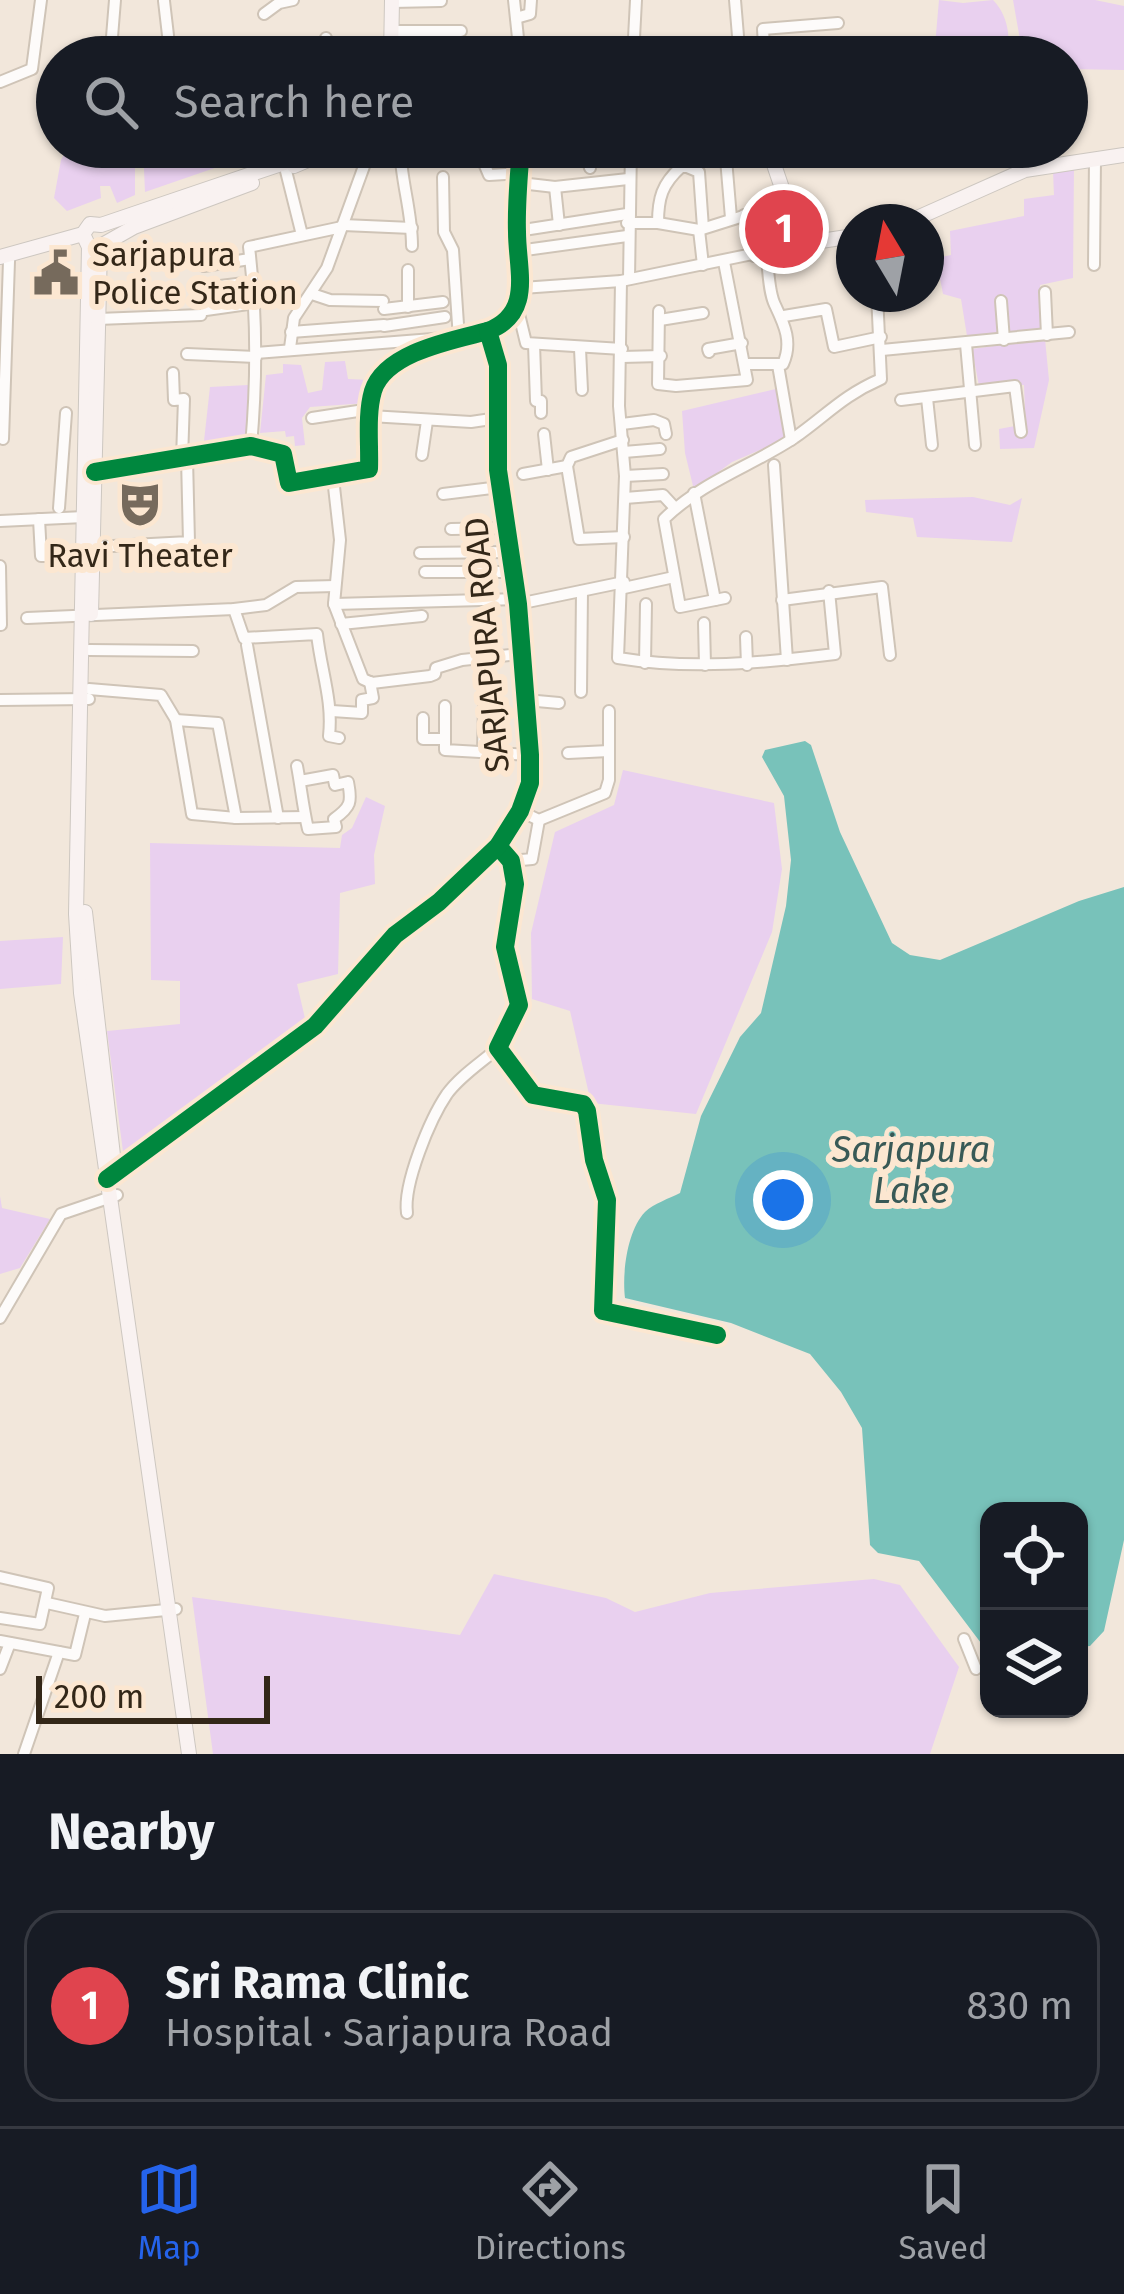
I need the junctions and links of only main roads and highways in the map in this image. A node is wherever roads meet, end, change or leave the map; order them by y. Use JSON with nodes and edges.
{"nodes":[{"id":1,"x":392,"y":1,"type":"edge"},
{"id":2,"x":392,"y":36,"type":"edge"},
{"id":3,"x":1124,"y":155,"type":"edge"},
{"id":4,"x":1088,"y":160,"type":"edge"},
{"id":5,"x":290,"y":168,"type":"edge"},
{"id":6,"x":775,"y":168,"type":"edge"},
{"id":7,"x":1038,"y":168,"type":"edge"},
{"id":8,"x":944,"y":207,"type":"edge"},
{"id":9,"x":94,"y":239,"type":"junction"},
{"id":10,"x":836,"y":239,"type":"edge"},
{"id":11,"x":3,"y":260,"type":"edge"},
{"id":12,"x":89,"y":492,"type":"junction"},
{"id":13,"x":88,"y":551,"type":"junction"},
{"id":14,"x":86,"y":618,"type":"junction"},
{"id":15,"x":86,"y":696,"type":"junction"},
{"id":16,"x":172,"y":1610,"type":"junction"},
{"id":17,"x":189,"y":1754,"type":"edge"},
{"id":18,"x":199,"y":1754,"type":"edge"}],
"edges":[{"from":1,"to":2,"type":"main road"},
{"from":3,"to":4,"type":"main road"},
{"from":5,"to":9,"type":"main road"},
{"from":6,"to":10,"type":"main road"},
{"from":7,"to":8,"type":"main road"},
{"from":9,"to":11,"type":"main road"},
{"from":9,"to":12,"type":"main road"},
{"from":9,"to":12,"type":"main road"},
{"from":12,"to":13,"type":"main road"},
{"from":12,"to":13,"type":"main road"},
{"from":13,"to":14,"type":"main road"},
{"from":14,"to":15,"type":"main road"},
{"from":14,"to":15,"type":"main road"},
{"from":15,"to":16,"type":"main road"},
{"from":16,"to":17,"type":"main road"},
{"from":16,"to":18,"type":"main road"}]}
